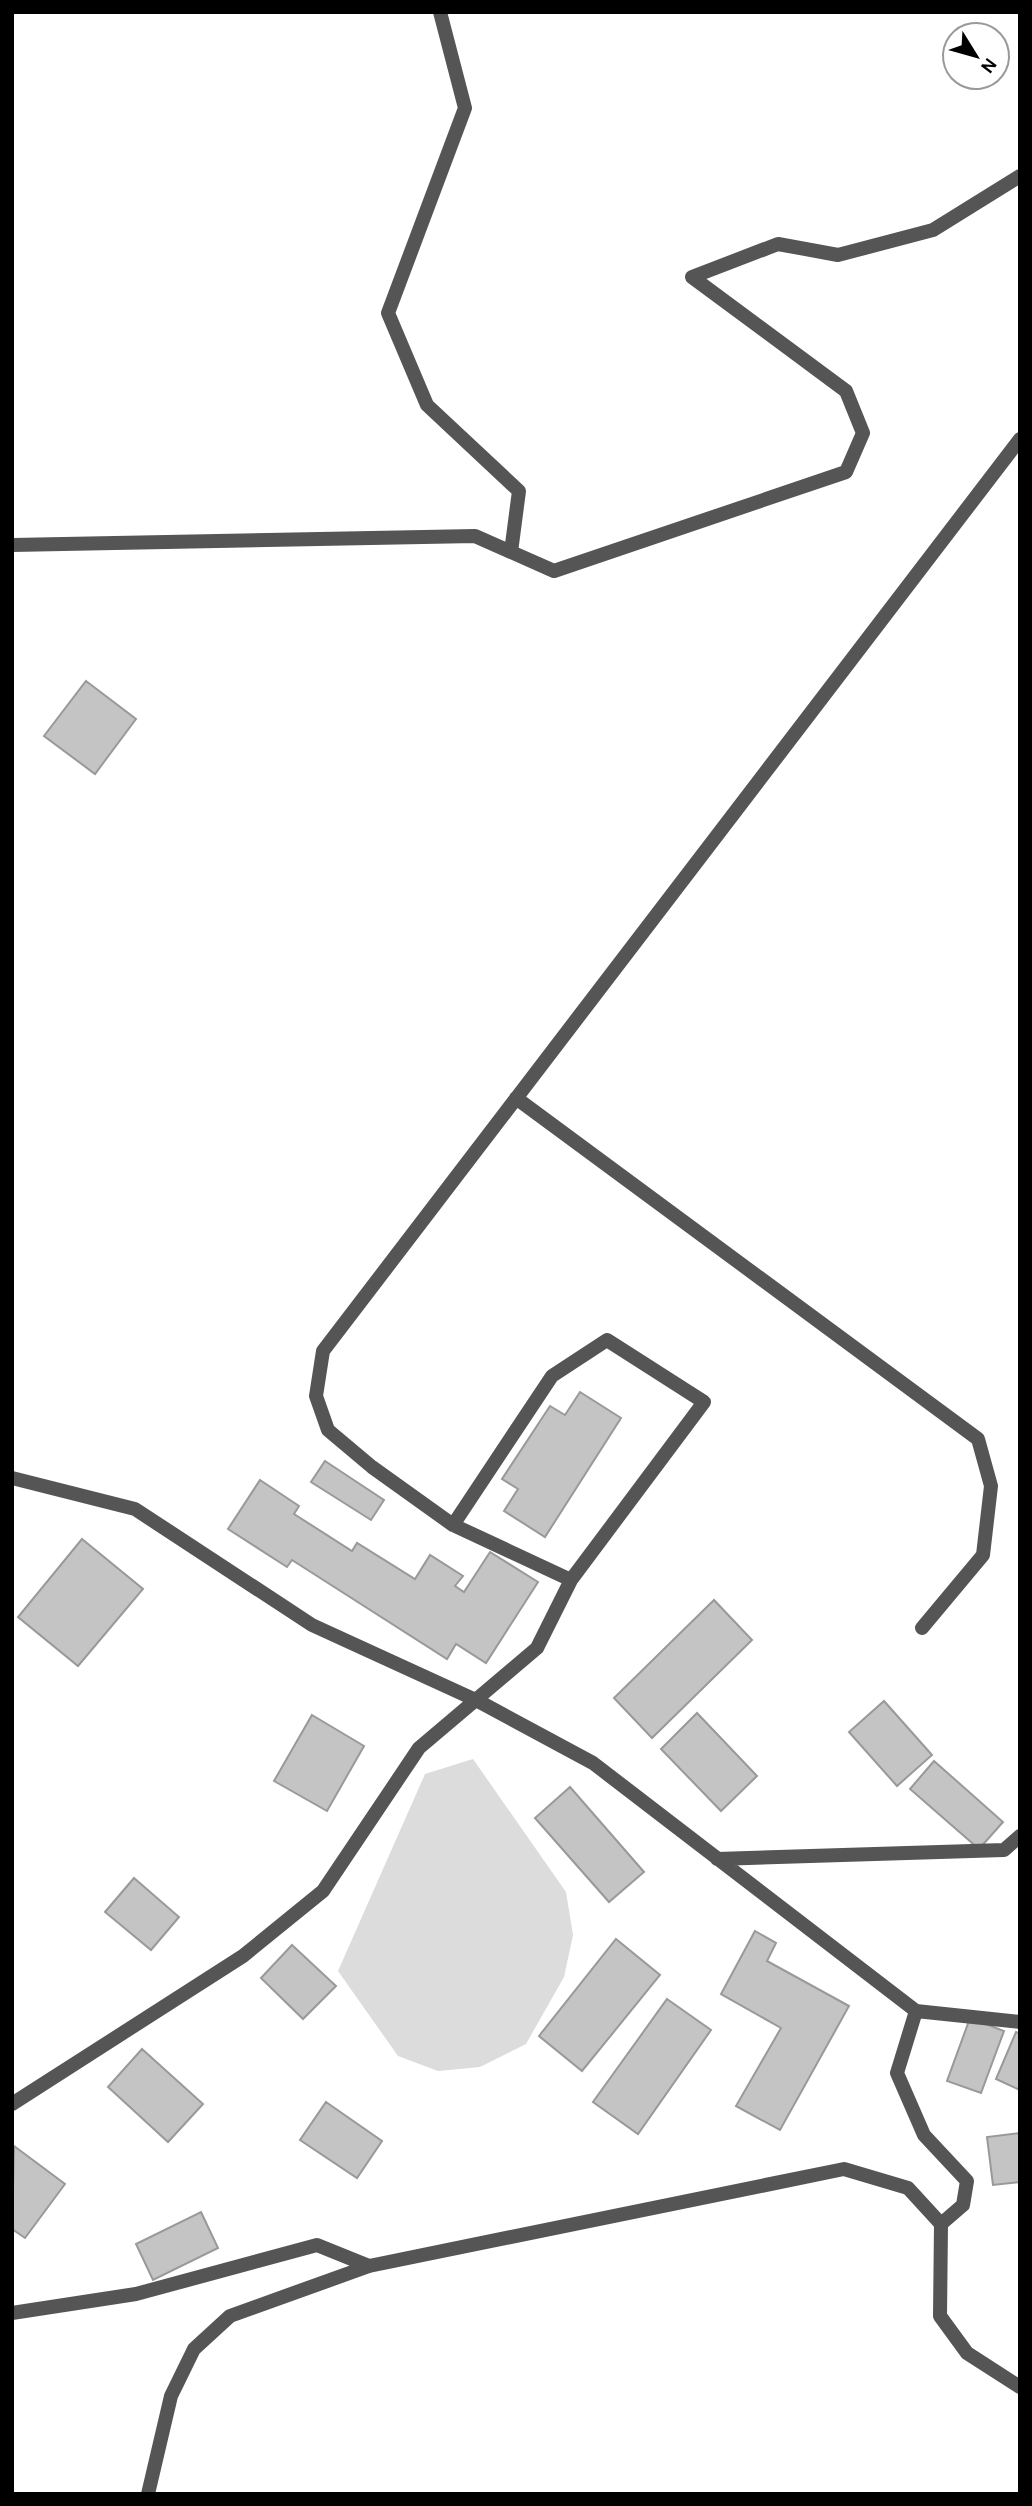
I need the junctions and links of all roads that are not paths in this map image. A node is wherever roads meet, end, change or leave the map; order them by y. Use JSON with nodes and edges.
{"nodes":[{"id":1,"x":440,"y":12,"type":"edge"},
{"id":2,"x":1020,"y":176,"type":"edge"},
{"id":3,"x":1020,"y":439,"type":"edge"},
{"id":4,"x":12,"y":545,"type":"edge"},
{"id":5,"x":511,"y":552,"type":"junction"},
{"id":6,"x":516,"y":1098,"type":"junction"},
{"id":7,"x":12,"y":1478,"type":"edge"},
{"id":8,"x":453,"y":1525,"type":"junction"},
{"id":9,"x":570,"y":1580,"type":"junction"},
{"id":10,"x":922,"y":1628,"type":"dead end"},
{"id":11,"x":478,"y":1701,"type":"junction"},
{"id":12,"x":1020,"y":1836,"type":"edge"},
{"id":13,"x":717,"y":1859,"type":"junction"},
{"id":14,"x":916,"y":2011,"type":"junction"},
{"id":15,"x":1020,"y":2022,"type":"edge"},
{"id":16,"x":12,"y":2104,"type":"edge"},
{"id":17,"x":941,"y":2224,"type":"junction"},
{"id":18,"x":369,"y":2266,"type":"junction"},
{"id":19,"x":12,"y":2313,"type":"edge"},
{"id":20,"x":1020,"y":2386,"type":"edge"},
{"id":21,"x":148,"y":2494,"type":"edge"}],
"edges":[{"from":1,"to":5,"type":"street"},
{"from":2,"to":5,"type":"street"},
{"from":3,"to":6,"type":"street"},
{"from":4,"to":5,"type":"street"},
{"from":6,"to":8,"type":"street"},
{"from":6,"to":10,"type":"street"},
{"from":7,"to":11,"type":"street"},
{"from":8,"to":9,"type":"street"},
{"from":8,"to":9,"type":"street"},
{"from":9,"to":11,"type":"street"},
{"from":11,"to":13,"type":"street"},
{"from":11,"to":16,"type":"street"},
{"from":12,"to":13,"type":"street"},
{"from":13,"to":14,"type":"street"},
{"from":14,"to":15,"type":"street"},
{"from":14,"to":17,"type":"street"},
{"from":17,"to":18,"type":"street"},
{"from":17,"to":20,"type":"street"},
{"from":18,"to":19,"type":"street"},
{"from":18,"to":21,"type":"street"}]}
